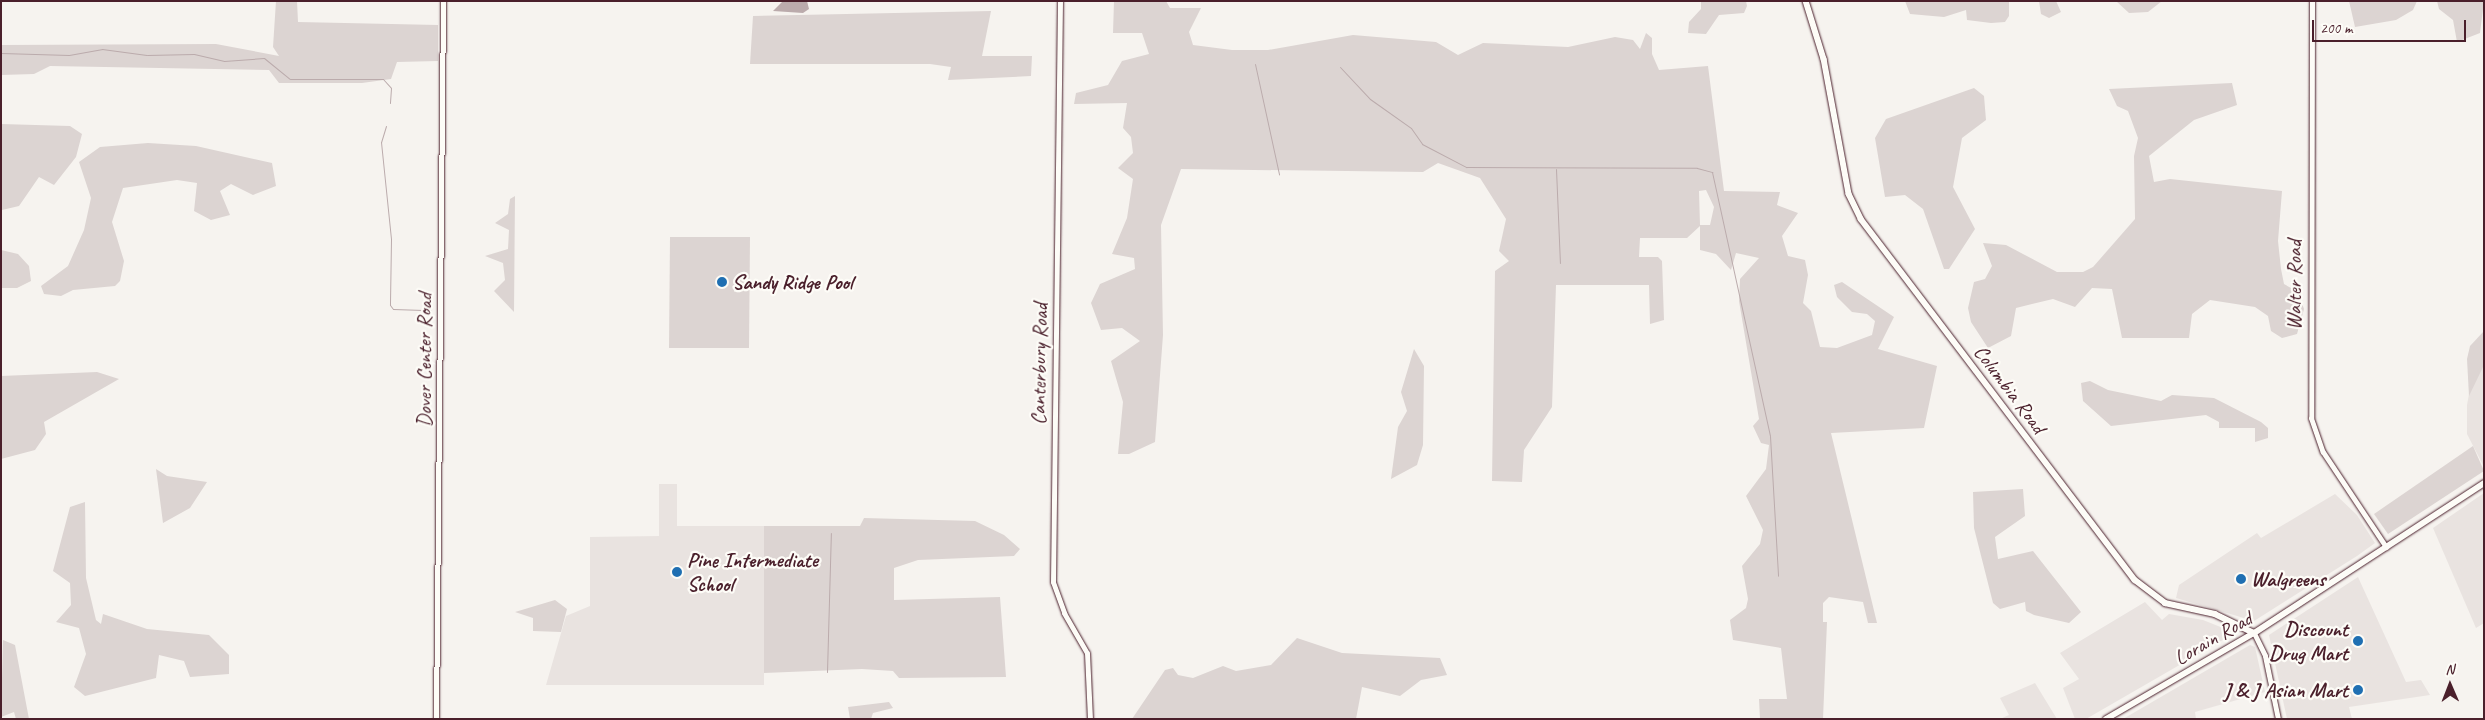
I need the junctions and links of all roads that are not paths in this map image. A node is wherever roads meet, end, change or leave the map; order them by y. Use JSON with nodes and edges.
{"nodes":[{"id":1,"x":443,"y":1,"type":"edge"},
{"id":2,"x":1060,"y":1,"type":"edge"},
{"id":3,"x":1806,"y":1,"type":"edge"},
{"id":4,"x":2312,"y":1,"type":"edge"},
{"id":5,"x":2484,"y":483,"type":"edge"},
{"id":6,"x":2386,"y":547,"type":"junction"},
{"id":7,"x":2254,"y":634,"type":"junction"},
{"id":8,"x":436,"y":719,"type":"edge"},
{"id":9,"x":1090,"y":719,"type":"edge"},
{"id":10,"x":2106,"y":719,"type":"edge"},
{"id":11,"x":2278,"y":719,"type":"edge"}],
"edges":[{"from":1,"to":8,"type":"street","name":"Dover Center Road"},
{"from":2,"to":9,"type":"street","name":"Canterbury Road"},
{"from":3,"to":7,"type":"main road","name":"Columbia Road"},
{"from":4,"to":6,"type":"street","name":"Walter Road"},
{"from":5,"to":6,"type":"main road","name":"Lorain Road"},
{"from":6,"to":7,"type":"main road","name":"Lorain Road"},
{"from":7,"to":10,"type":"main road","name":"Lorain Road"},
{"from":7,"to":11,"type":"street"}]}
